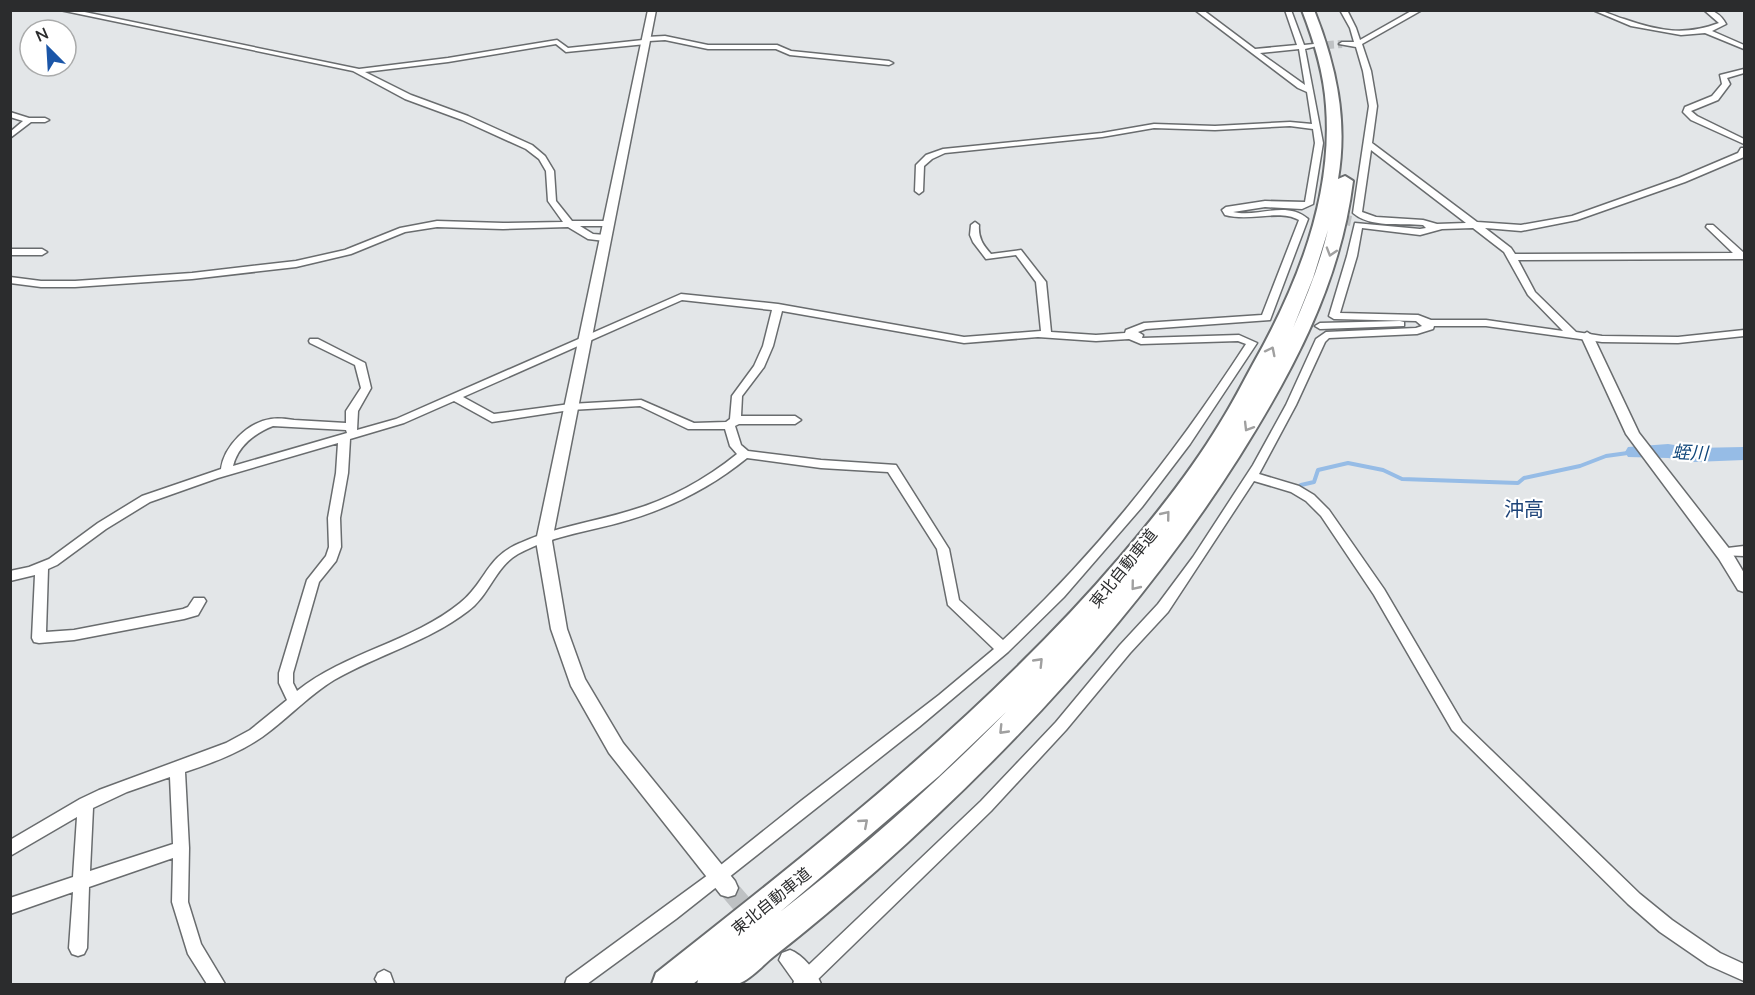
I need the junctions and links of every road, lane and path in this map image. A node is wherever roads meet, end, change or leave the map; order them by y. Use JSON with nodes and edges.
{"nodes":[{"id":1,"x":63,"y":10,"type":"edge"},
{"id":2,"x":652,"y":10,"type":"edge"},
{"id":3,"x":1198,"y":10,"type":"edge"},
{"id":4,"x":1288,"y":10,"type":"edge"},
{"id":5,"x":1308,"y":10,"type":"edge"},
{"id":6,"x":1319,"y":10,"type":"edge"},
{"id":7,"x":1343,"y":10,"type":"edge"},
{"id":8,"x":1419,"y":10,"type":"edge"},
{"id":9,"x":1602,"y":10,"type":"edge"},
{"id":10,"x":1707,"y":10,"type":"edge"},
{"id":11,"x":1596,"y":11,"type":"edge"},
{"id":12,"x":1706,"y":31,"type":"junction"},
{"id":13,"x":646,"y":40,"type":"junction"},
{"id":14,"x":1342,"y":44,"type":"tunnel mouth"},
{"id":15,"x":1357,"y":44,"type":"junction"},
{"id":16,"x":1314,"y":46,"type":"tunnel mouth"},
{"id":17,"x":1301,"y":47,"type":"junction"},
{"id":18,"x":1744,"y":47,"type":"edge"},
{"id":19,"x":1255,"y":51,"type":"junction"},
{"id":20,"x":889,"y":63,"type":"dead end"},
{"id":21,"x":356,"y":70,"type":"junction"},
{"id":22,"x":1744,"y":71,"type":"edge"},
{"id":23,"x":1310,"y":90,"type":"junction"},
{"id":24,"x":10,"y":114,"type":"edge"},
{"id":25,"x":29,"y":120,"type":"junction"},
{"id":26,"x":45,"y":120,"type":"dead end"},
{"id":27,"x":1317,"y":127,"type":"junction"},
{"id":28,"x":10,"y":136,"type":"edge"},
{"id":29,"x":1744,"y":142,"type":"edge"},
{"id":30,"x":1368,"y":144,"type":"junction"},
{"id":31,"x":1744,"y":150,"type":"edge"},
{"id":32,"x":919,"y":191,"type":"dead end"},
{"id":33,"x":1228,"y":212,"type":"junction"},
{"id":34,"x":1314,"y":213,"type":"tunnel mouth"},
{"id":35,"x":609,"y":220,"type":"junction"},
{"id":36,"x":568,"y":221,"type":"junction"},
{"id":37,"x":1351,"y":221,"type":"tunnel mouth"},
{"id":38,"x":975,"y":225,"type":"dead end"},
{"id":39,"x":1478,"y":225,"type":"junction"},
{"id":40,"x":1437,"y":227,"type":"junction"},
{"id":41,"x":1710,"y":227,"type":"dead end"},
{"id":42,"x":605,"y":238,"type":"junction"},
{"id":43,"x":10,"y":252,"type":"edge"},
{"id":44,"x":42,"y":252,"type":"dead end"},
{"id":45,"x":1743,"y":256,"type":"edge"},
{"id":46,"x":1512,"y":257,"type":"junction"},
{"id":47,"x":10,"y":280,"type":"edge"},
{"id":48,"x":778,"y":307,"type":"junction"},
{"id":49,"x":1430,"y":323,"type":"junction"},
{"id":50,"x":1320,"y":326,"type":"dead end"},
{"id":51,"x":1223,"y":330,"type":"dead end"},
{"id":52,"x":1744,"y":333,"type":"edge"},
{"id":53,"x":1572,"y":334,"type":"junction"},
{"id":54,"x":1046,"y":335,"type":"junction"},
{"id":55,"x":1131,"y":335,"type":"junction"},
{"id":56,"x":1587,"y":336,"type":"junction"},
{"id":57,"x":314,"y":341,"type":"dead end"},
{"id":58,"x":583,"y":341,"type":"junction"},
{"id":59,"x":455,"y":397,"type":"junction"},
{"id":60,"x":570,"y":406,"type":"junction"},
{"id":61,"x":795,"y":420,"type":"dead end"},
{"id":62,"x":732,"y":423,"type":"junction"},
{"id":63,"x":349,"y":433,"type":"junction"},
{"id":64,"x":745,"y":454,"type":"junction"},
{"id":65,"x":226,"y":472,"type":"junction"},
{"id":66,"x":1252,"y":476,"type":"junction"},
{"id":67,"x":544,"y":539,"type":"junction"},
{"id":68,"x":1744,"y":551,"type":"edge"},
{"id":69,"x":1723,"y":552,"type":"junction"},
{"id":70,"x":42,"y":568,"type":"junction"},
{"id":71,"x":10,"y":576,"type":"edge"},
{"id":72,"x":1744,"y":586,"type":"edge"},
{"id":73,"x":199,"y":601,"type":"dead end"},
{"id":74,"x":1002,"y":648,"type":"junction"},
{"id":75,"x":295,"y":701,"type":"junction"},
{"id":76,"x":177,"y":768,"type":"junction"},
{"id":77,"x":85,"y":804,"type":"junction"},
{"id":78,"x":181,"y":848,"type":"junction"},
{"id":79,"x":10,"y":849,"type":"edge"},
{"id":80,"x":820,"y":861,"type":"junction"},
{"id":81,"x":82,"y":882,"type":"junction"},
{"id":82,"x":723,"y":882,"type":"junction"},
{"id":83,"x":10,"y":906,"type":"edge"},
{"id":84,"x":78,"y":948,"type":"dead end"},
{"id":85,"x":790,"y":960,"type":"tunnel mouth"},
{"id":86,"x":1744,"y":973,"type":"edge"},
{"id":87,"x":806,"y":983,"type":"edge"},
{"id":88,"x":216,"y":984,"type":"edge"},
{"id":89,"x":573,"y":984,"type":"edge"},
{"id":90,"x":650,"y":984,"type":"edge"},
{"id":91,"x":668,"y":984,"type":"edge"},
{"id":92,"x":713,"y":984,"type":"edge"}],
"edges":[{"from":1,"to":21,"type":"street"},
{"from":2,"to":13,"type":"street"},
{"from":3,"to":19,"type":"street"},
{"from":4,"to":17,"type":"street"},
{"from":80,"to":5,"type":"highway","name":"東北自動車道","one_way":true},
{"from":6,"to":92,"type":"highway","name":"東北自動車道","one_way":true},
{"from":7,"to":15,"type":"street"},
{"from":8,"to":15,"type":"street"},
{"from":9,"to":11,"type":"street"},
{"from":10,"to":12,"type":"street"},
{"from":11,"to":12,"type":"street"},
{"from":12,"to":18,"type":"street"},
{"from":13,"to":20,"type":"street"},
{"from":13,"to":21,"type":"street"},
{"from":13,"to":35,"type":"street"},
{"from":14,"to":15,"type":"street"},
{"from":15,"to":30,"type":"street"},
{"from":16,"to":17,"type":"street"},
{"from":17,"to":19,"type":"street"},
{"from":17,"to":23,"type":"street"},
{"from":19,"to":23,"type":"street"},
{"from":21,"to":36,"type":"street"},
{"from":22,"to":29,"type":"street"},
{"from":23,"to":27,"type":"street"},
{"from":24,"to":25,"type":"street"},
{"from":25,"to":26,"type":"street"},
{"from":25,"to":28,"type":"street"},
{"from":27,"to":32,"type":"street"},
{"from":27,"to":33,"type":"street"},
{"from":30,"to":39,"type":"street"},
{"from":30,"to":40,"type":"street"},
{"from":31,"to":39,"type":"street"},
{"from":33,"to":34,"type":"street"},
{"from":33,"to":55,"type":"street"},
{"from":35,"to":36,"type":"street"},
{"from":35,"to":42,"type":"street"},
{"from":36,"to":42,"type":"street"},
{"from":36,"to":47,"type":"street"},
{"from":37,"to":40,"type":"street"},
{"from":38,"to":54,"type":"street"},
{"from":39,"to":40,"type":"street"},
{"from":39,"to":46,"type":"street"},
{"from":40,"to":49,"type":"street"},
{"from":41,"to":45,"type":"street"},
{"from":42,"to":58,"type":"street"},
{"from":43,"to":44,"type":"street"},
{"from":45,"to":46,"type":"street"},
{"from":46,"to":53,"type":"street"},
{"from":48,"to":54,"type":"street"},
{"from":48,"to":58,"type":"street"},
{"from":48,"to":62,"type":"street"},
{"from":49,"to":50,"type":"street"},
{"from":49,"to":53,"type":"street"},
{"from":49,"to":66,"type":"street"},
{"from":51,"to":55,"type":"street"},
{"from":52,"to":56,"type":"street"},
{"from":53,"to":56,"type":"street"},
{"from":54,"to":55,"type":"street"},
{"from":55,"to":74,"type":"street"},
{"from":56,"to":69,"type":"street"},
{"from":57,"to":63,"type":"street"},
{"from":58,"to":59,"type":"street"},
{"from":58,"to":60,"type":"street"},
{"from":59,"to":60,"type":"street"},
{"from":59,"to":63,"type":"street"},
{"from":60,"to":62,"type":"street"},
{"from":60,"to":67,"type":"street"},
{"from":61,"to":62,"type":"street"},
{"from":62,"to":64,"type":"street"},
{"from":63,"to":65,"type":"street"},
{"from":63,"to":65,"type":"street"},
{"from":63,"to":75,"type":"street"},
{"from":64,"to":67,"type":"street"},
{"from":64,"to":74,"type":"street"},
{"from":65,"to":70,"type":"street"},
{"from":66,"to":86,"type":"street"},
{"from":66,"to":87,"type":"street"},
{"from":67,"to":75,"type":"street"},
{"from":67,"to":82,"type":"street"},
{"from":68,"to":69,"type":"street"},
{"from":69,"to":72,"type":"street"},
{"from":70,"to":71,"type":"street"},
{"from":70,"to":73,"type":"street"},
{"from":74,"to":82,"type":"street"},
{"from":75,"to":76,"type":"street"},
{"from":76,"to":77,"type":"street"},
{"from":76,"to":78,"type":"street"},
{"from":77,"to":79,"type":"street"},
{"from":77,"to":81,"type":"street"},
{"from":78,"to":81,"type":"street"},
{"from":78,"to":88,"type":"street"},
{"from":80,"to":90,"type":"highway"},
{"from":80,"to":91,"type":"highway","name":"東北自動車道"},
{"from":81,"to":83,"type":"street"},
{"from":81,"to":84,"type":"street"},
{"from":82,"to":89,"type":"street"},
{"from":85,"to":87,"type":"street"}]}
